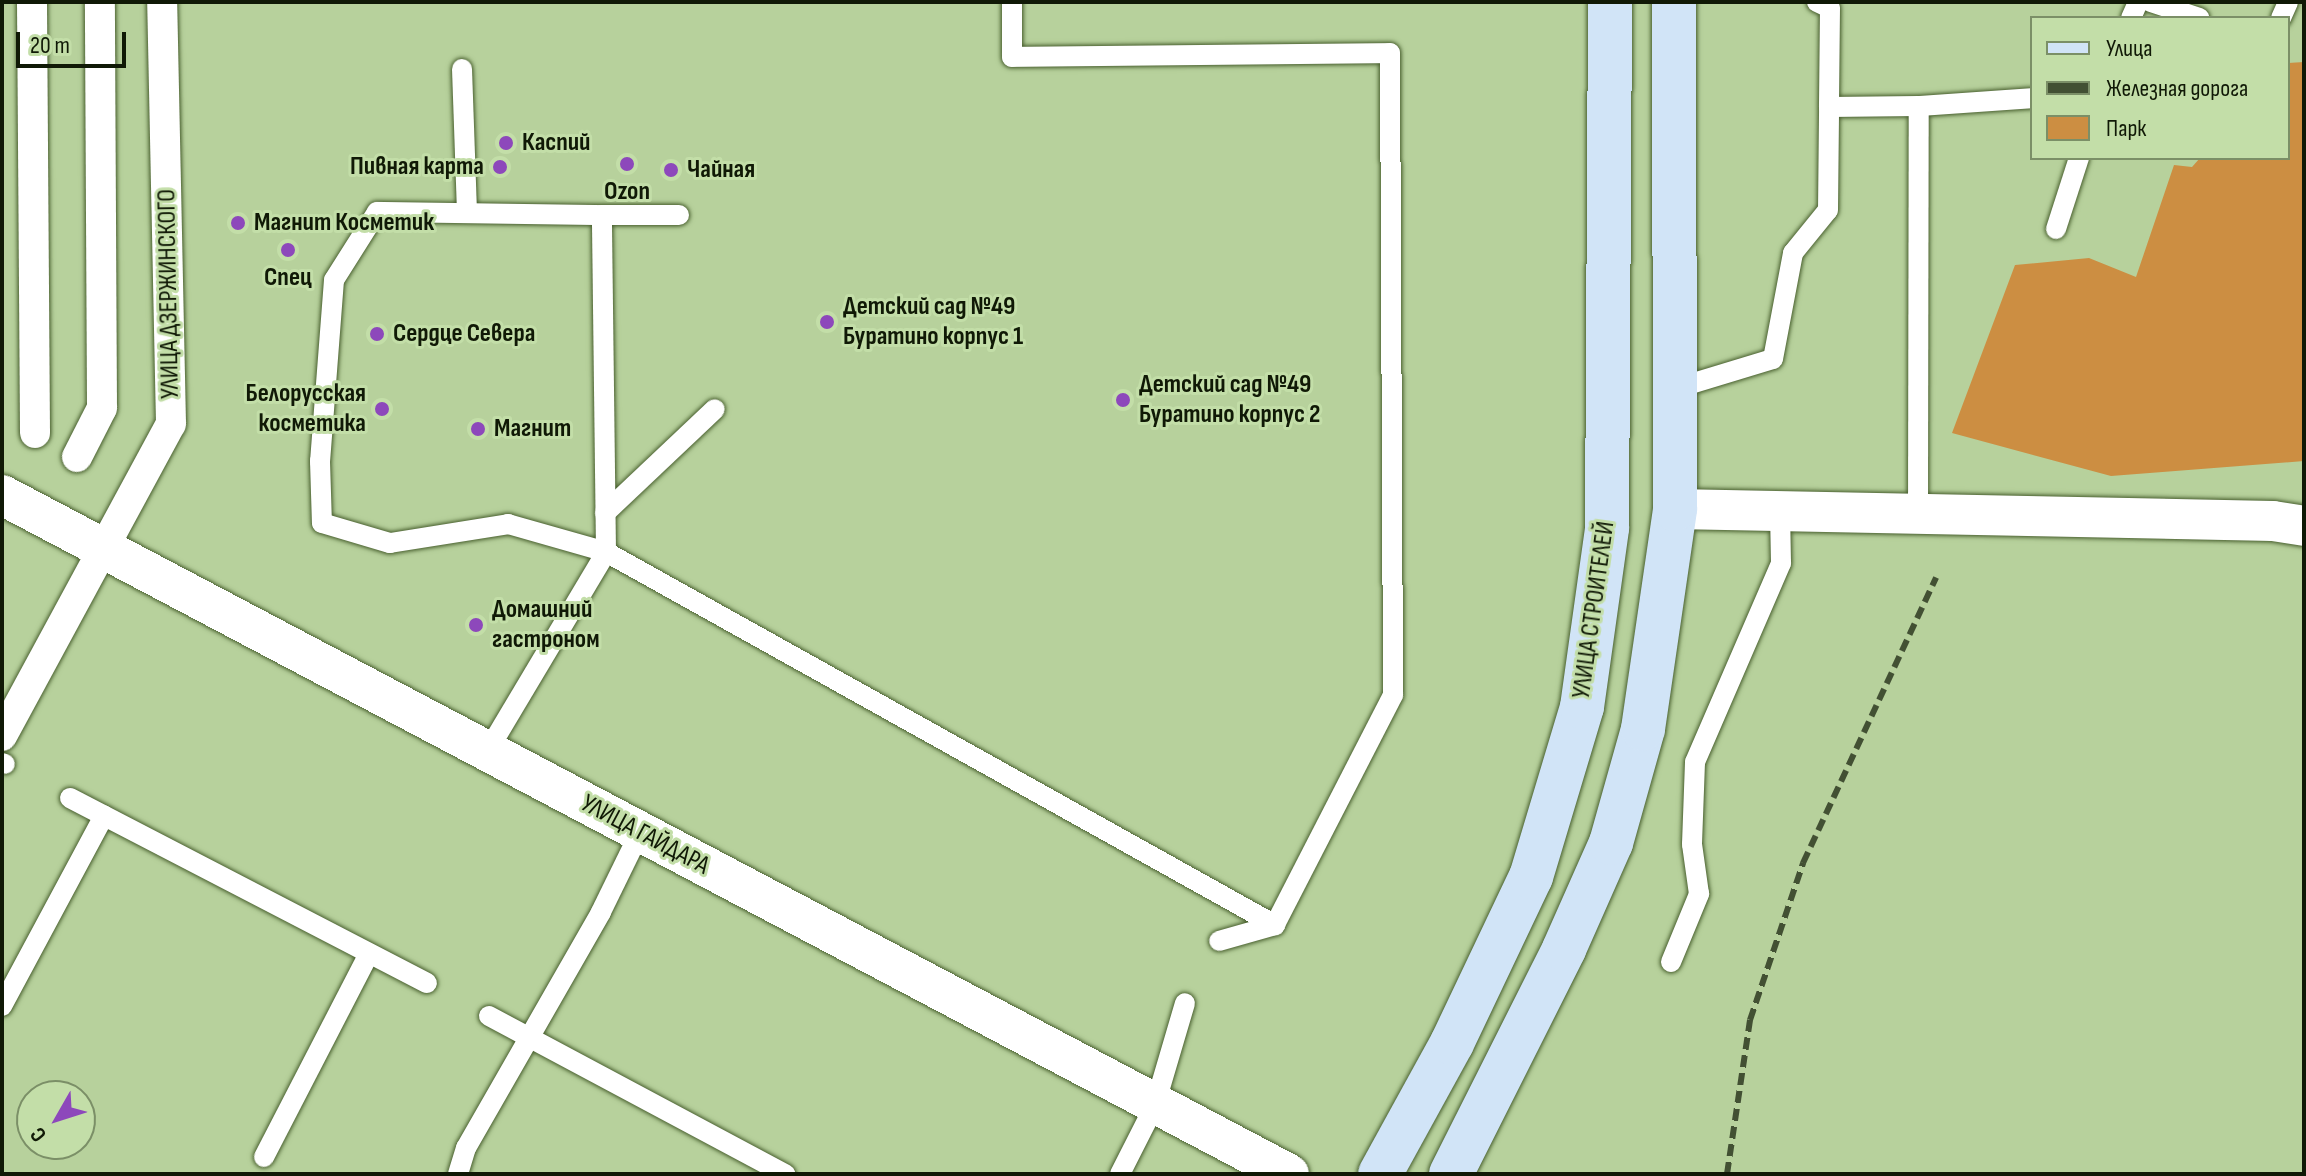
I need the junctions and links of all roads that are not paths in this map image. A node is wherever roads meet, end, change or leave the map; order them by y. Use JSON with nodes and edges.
{"nodes":[{"id":1,"x":32,"y":2,"type":"edge"},
{"id":2,"x":100,"y":2,"type":"edge"},
{"id":3,"x":162,"y":2,"type":"edge"},
{"id":4,"x":1012,"y":2,"type":"edge"},
{"id":5,"x":1610,"y":2,"type":"edge"},
{"id":6,"x":1674,"y":2,"type":"edge"},
{"id":7,"x":1817,"y":2,"type":"edge"},
{"id":8,"x":2151,"y":2,"type":"edge"},
{"id":9,"x":2193,"y":16,"type":"edge"},
{"id":10,"x":462,"y":69,"type":"dead end"},
{"id":11,"x":2030,"y":98,"type":"edge"},
{"id":12,"x":1919,"y":106,"type":"junction"},
{"id":13,"x":1829,"y":107,"type":"junction"},
{"id":14,"x":2078,"y":160,"type":"edge"},
{"id":15,"x":467,"y":213,"type":"junction"},
{"id":16,"x":602,"y":215,"type":"junction"},
{"id":17,"x":679,"y":215,"type":"dead end"},
{"id":18,"x":2056,"y":229,"type":"dead end"},
{"id":19,"x":1674,"y":389,"type":"junction"},
{"id":20,"x":715,"y":409,"type":"dead end"},
{"id":21,"x":35,"y":433,"type":"dead end"},
{"id":22,"x":77,"y":457,"type":"dead end"},
{"id":23,"x":2,"y":495,"type":"edge"},
{"id":24,"x":1675,"y":509,"type":"junction"},
{"id":25,"x":1780,"y":510,"type":"junction"},
{"id":26,"x":605,"y":513,"type":"junction"},
{"id":27,"x":1918,"y":513,"type":"junction"},
{"id":28,"x":2304,"y":526,"type":"edge"},
{"id":29,"x":103,"y":549,"type":"junction"},
{"id":30,"x":606,"y":552,"type":"junction"},
{"id":31,"x":487,"y":752,"type":"junction"},
{"id":32,"x":3,"y":754,"type":"edge"},
{"id":33,"x":70,"y":798,"type":"dead end"},
{"id":34,"x":104,"y":816,"type":"junction"},
{"id":35,"x":640,"y":832,"type":"junction"},
{"id":36,"x":1275,"y":925,"type":"junction"},
{"id":37,"x":1219,"y":941,"type":"dead end"},
{"id":38,"x":369,"y":954,"type":"junction"},
{"id":39,"x":1671,"y":962,"type":"dead end"},
{"id":40,"x":427,"y":983,"type":"dead end"},
{"id":41,"x":1185,"y":1003,"type":"dead end"},
{"id":42,"x":2,"y":1006,"type":"edge"},
{"id":43,"x":489,"y":1016,"type":"dead end"},
{"id":44,"x":531,"y":1036,"type":"junction"},
{"id":45,"x":1155,"y":1105,"type":"junction"},
{"id":46,"x":264,"y":1157,"type":"dead end"},
{"id":47,"x":458,"y":1174,"type":"edge"},
{"id":48,"x":785,"y":1174,"type":"edge"},
{"id":49,"x":1120,"y":1174,"type":"edge"},
{"id":50,"x":1289,"y":1174,"type":"edge"},
{"id":51,"x":1380,"y":1174,"type":"edge"},
{"id":52,"x":1451,"y":1174,"type":"edge"}],
"edges":[{"from":1,"to":21,"type":"street"},
{"from":2,"to":22,"type":"street"},
{"from":3,"to":29,"type":"street","name":"УЛИЦА ДЗЕРЖИНСКОГО"},
{"from":4,"to":36,"type":"lane"},
{"from":5,"to":51,"type":"main road","name":"УЛИЦА СТРОИТЕЛЕЙ"},
{"from":6,"to":19,"type":"main road"},
{"from":7,"to":13,"type":"lane"},
{"from":8,"to":9,"type":"lane"},
{"from":10,"to":15,"type":"lane"},
{"from":11,"to":12,"type":"lane"},
{"from":12,"to":13,"type":"lane"},
{"from":12,"to":27,"type":"lane"},
{"from":13,"to":19,"type":"lane"},
{"from":14,"to":18,"type":"lane"},
{"from":15,"to":16,"type":"lane"},
{"from":15,"to":30,"type":"lane"},
{"from":16,"to":17,"type":"lane"},
{"from":16,"to":26,"type":"lane"},
{"from":19,"to":24,"type":"main road"},
{"from":20,"to":26,"type":"lane"},
{"from":23,"to":29,"type":"street","name":"УЛИЦА ГАЙДАРА"},
{"from":24,"to":25,"type":"street"},
{"from":24,"to":52,"type":"main road"},
{"from":25,"to":27,"type":"street"},
{"from":25,"to":39,"type":"lane"},
{"from":26,"to":30,"type":"lane"},
{"from":27,"to":28,"type":"street"},
{"from":29,"to":31,"type":"street","name":"УЛИЦА ГАЙДАРА"},
{"from":29,"to":32,"type":"street","name":"УЛИЦА ДЗЕРЖИНСКОГО"},
{"from":30,"to":31,"type":"lane"},
{"from":30,"to":36,"type":"lane"},
{"from":31,"to":35,"type":"street","name":"УЛИЦА ГАЙДАРА"},
{"from":33,"to":34,"type":"lane"},
{"from":34,"to":38,"type":"lane"},
{"from":34,"to":42,"type":"lane"},
{"from":35,"to":44,"type":"lane"},
{"from":35,"to":45,"type":"street","name":"УЛИЦА ГАЙДАРА"},
{"from":36,"to":37,"type":"lane"},
{"from":38,"to":40,"type":"lane"},
{"from":38,"to":46,"type":"lane"},
{"from":41,"to":45,"type":"lane"},
{"from":43,"to":44,"type":"lane"},
{"from":44,"to":47,"type":"lane"},
{"from":44,"to":48,"type":"lane"},
{"from":45,"to":49,"type":"lane"},
{"from":45,"to":50,"type":"street","name":"УЛИЦА ГАЙДАРА"}]}
